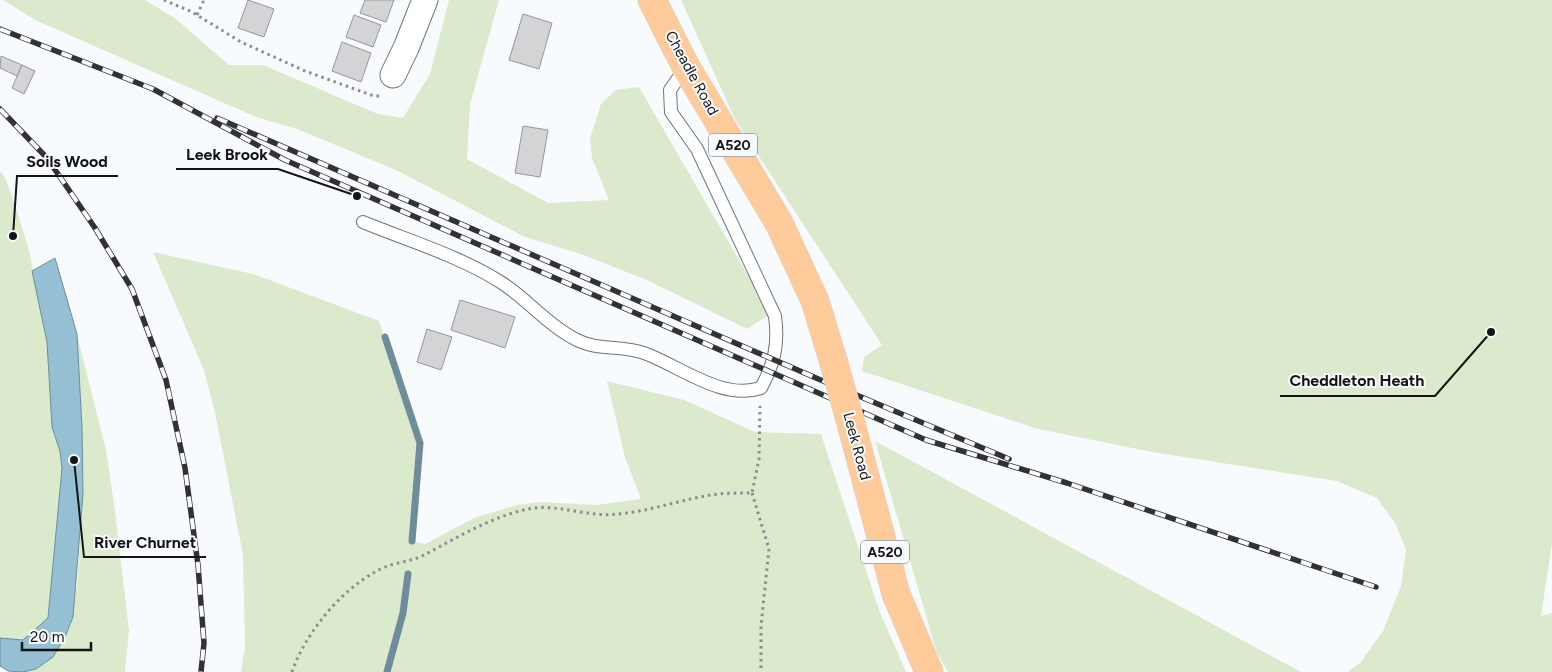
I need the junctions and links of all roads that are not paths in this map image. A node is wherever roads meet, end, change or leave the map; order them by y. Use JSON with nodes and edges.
{"nodes":[{"id":1,"x":425,"y":0,"type":"edge"},
{"id":2,"x":652,"y":0,"type":"edge"},
{"id":3,"x":686,"y":66,"type":"junction"},
{"id":4,"x":391,"y":85,"type":"road end"},
{"id":5,"x":363,"y":222,"type":"dead end"},
{"id":6,"x":779,"y":223,"type":"joint"},
{"id":7,"x":929,"y":672,"type":"edge"}],
"edges":[{"from":1,"to":4,"type":"street"},
{"from":2,"to":3,"type":"highway","name":"Cheadle Road","number":"A520"},
{"from":3,"to":5,"type":"lane"},
{"from":3,"to":6,"type":"highway","name":"Cheadle Road","number":"A520"},
{"from":6,"to":7,"type":"highway","name":"Leek Road","number":"A520","bridge":true}]}
